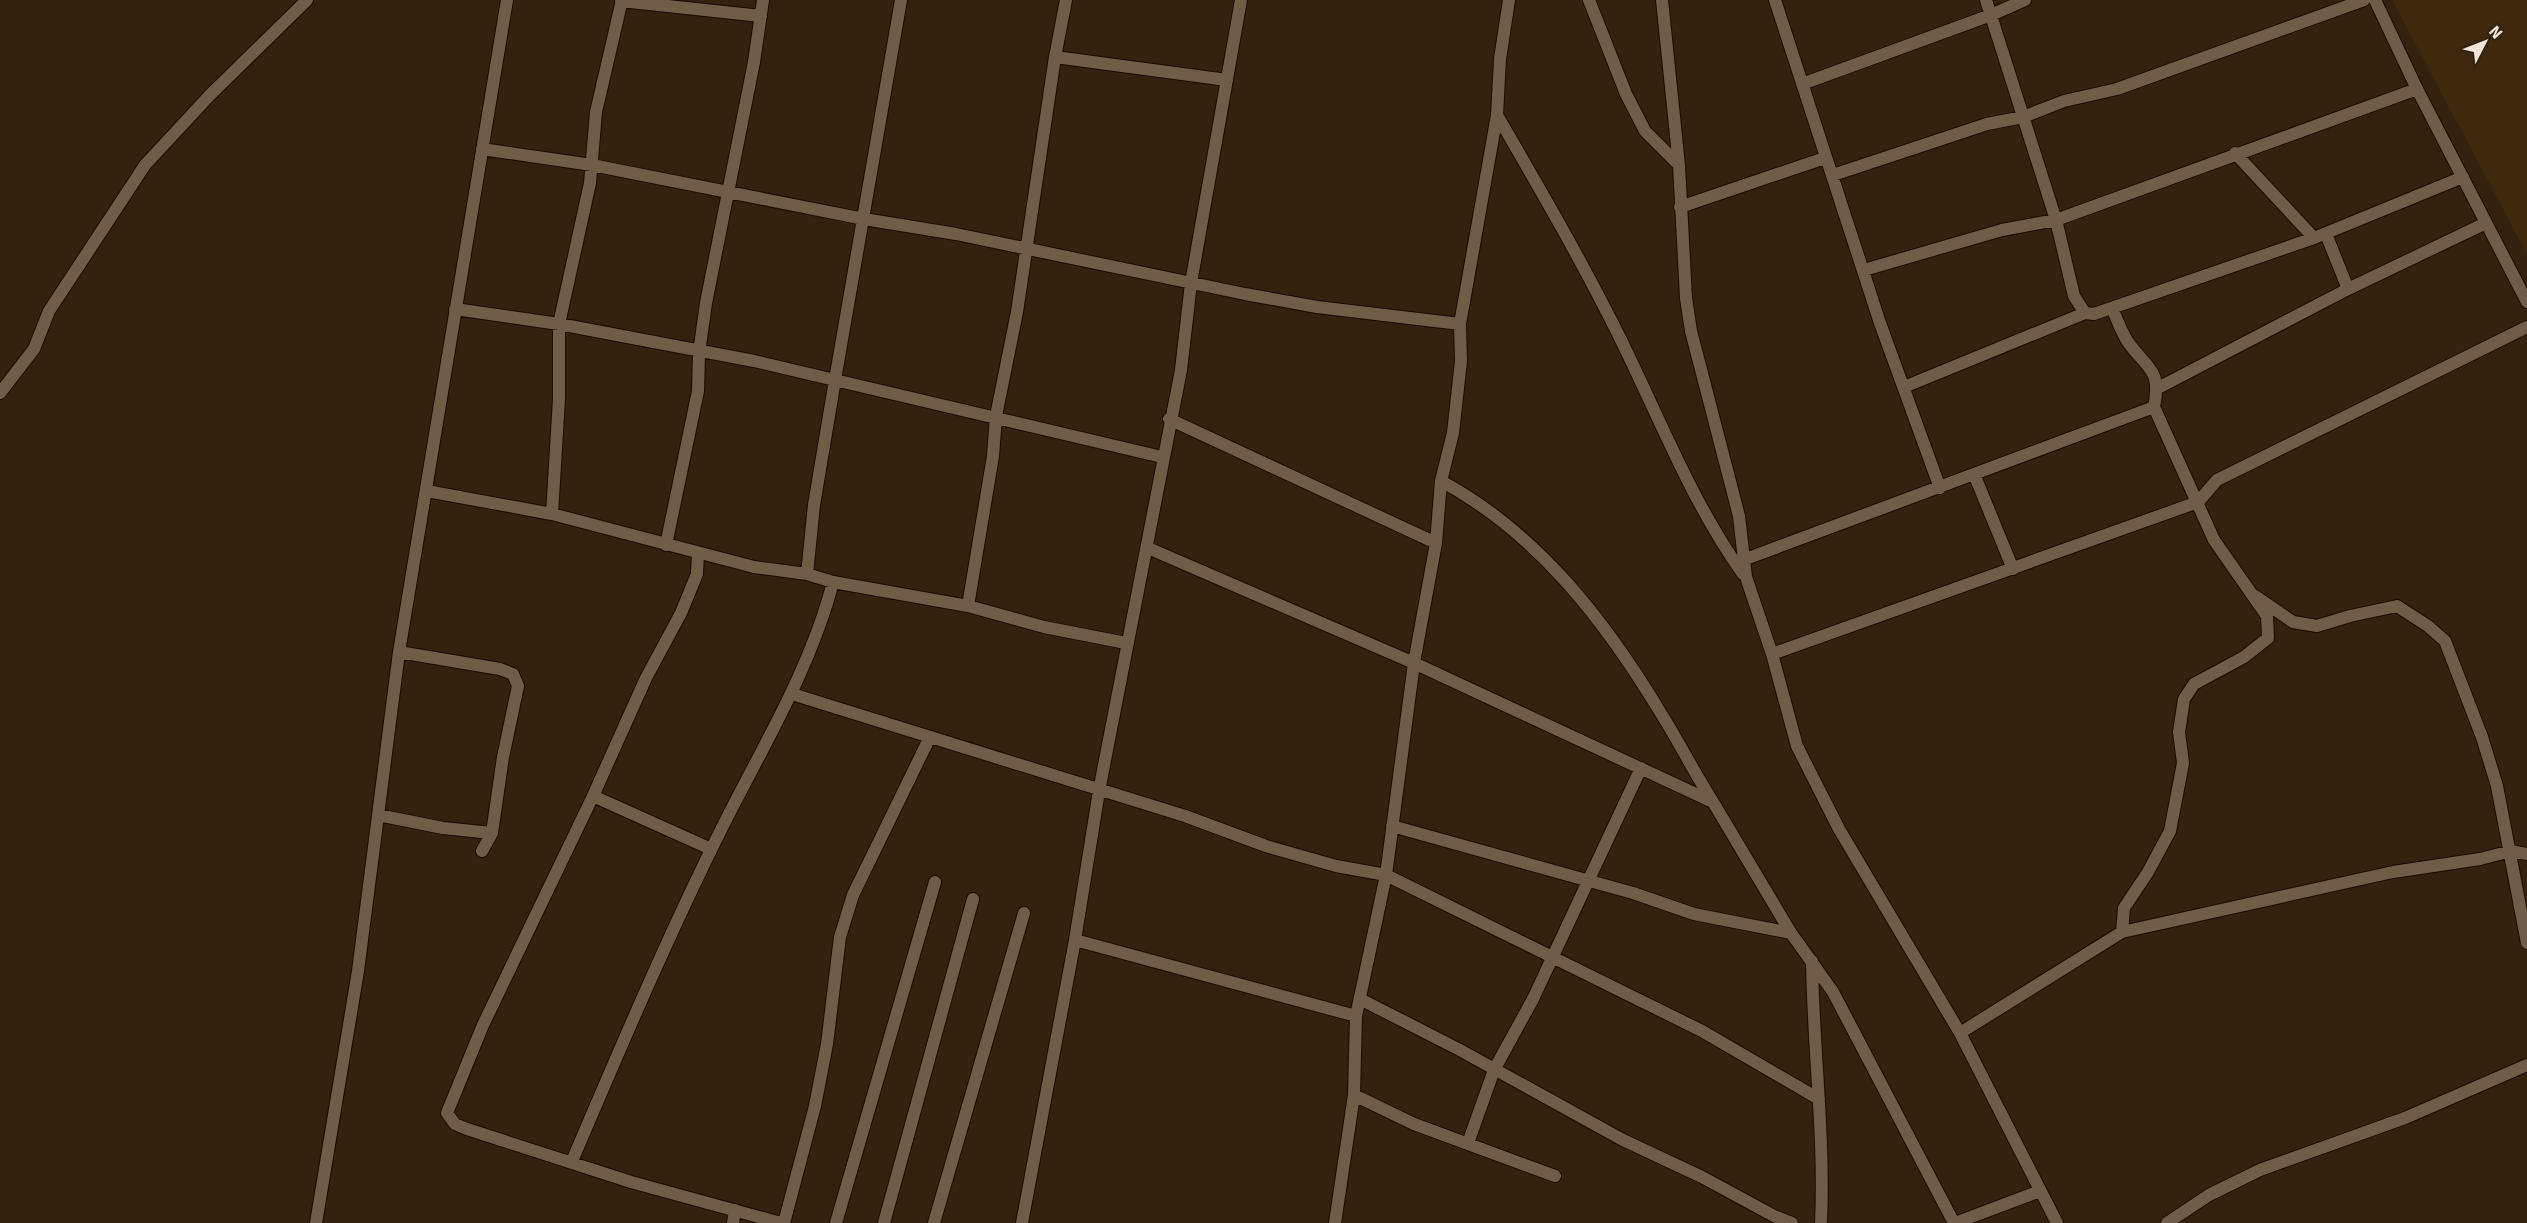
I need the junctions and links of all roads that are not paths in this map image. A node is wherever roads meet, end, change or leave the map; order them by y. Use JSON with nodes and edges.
{"nodes":[{"id":1,"x":307,"y":0,"type":"edge"},
{"id":2,"x":507,"y":0,"type":"edge"},
{"id":3,"x":621,"y":0,"type":"edge"},
{"id":4,"x":763,"y":0,"type":"edge"},
{"id":5,"x":901,"y":0,"type":"edge"},
{"id":6,"x":1066,"y":0,"type":"edge"},
{"id":7,"x":1241,"y":0,"type":"edge"},
{"id":8,"x":1509,"y":0,"type":"edge"},
{"id":9,"x":1589,"y":0,"type":"edge"},
{"id":10,"x":1662,"y":0,"type":"edge"},
{"id":11,"x":1776,"y":0,"type":"edge"},
{"id":12,"x":1986,"y":0,"type":"edge"},
{"id":13,"x":2025,"y":0,"type":"edge"},
{"id":14,"x":2364,"y":0,"type":"edge"},
{"id":15,"x":2375,"y":0,"type":"edge"},
{"id":16,"x":1991,"y":15,"type":"junction"},
{"id":17,"x":760,"y":16,"type":"junction"},
{"id":18,"x":1054,"y":57,"type":"junction"},
{"id":19,"x":1227,"y":80,"type":"junction"},
{"id":20,"x":1802,"y":84,"type":"junction"},
{"id":21,"x":2417,"y":89,"type":"junction"},
{"id":22,"x":1497,"y":115,"type":"junction"},
{"id":23,"x":2023,"y":117,"type":"junction"},
{"id":24,"x":482,"y":149,"type":"junction"},
{"id":25,"x":2235,"y":153,"type":"junction"},
{"id":26,"x":1825,"y":158,"type":"junction"},
{"id":27,"x":592,"y":165,"type":"junction"},
{"id":28,"x":1679,"y":165,"type":"junction"},
{"id":29,"x":1833,"y":175,"type":"junction"},
{"id":30,"x":2463,"y":177,"type":"junction"},
{"id":31,"x":728,"y":193,"type":"junction"},
{"id":32,"x":1680,"y":207,"type":"junction"},
{"id":33,"x":864,"y":219,"type":"junction"},
{"id":34,"x":2056,"y":220,"type":"junction"},
{"id":35,"x":2486,"y":223,"type":"junction"},
{"id":36,"x":2320,"y":236,"type":"junction"},
{"id":37,"x":1026,"y":247,"type":"junction"},
{"id":38,"x":1864,"y":270,"type":"junction"},
{"id":39,"x":1191,"y":283,"type":"junction"},
{"id":40,"x":2348,"y":289,"type":"junction"},
{"id":41,"x":2527,"y":302,"type":"edge"},
{"id":42,"x":2112,"y":308,"type":"junction"},
{"id":43,"x":455,"y":309,"type":"junction"},
{"id":44,"x":2085,"y":313,"type":"junction"},
{"id":45,"x":559,"y":324,"type":"junction"},
{"id":46,"x":1460,"y":324,"type":"junction"},
{"id":47,"x":2527,"y":327,"type":"edge"},
{"id":48,"x":699,"y":353,"type":"junction"},
{"id":49,"x":835,"y":380,"type":"junction"},
{"id":50,"x":1904,"y":387,"type":"junction"},
{"id":51,"x":2158,"y":388,"type":"junction"},
{"id":52,"x":0,"y":393,"type":"edge"},
{"id":53,"x":2154,"y":407,"type":"junction"},
{"id":54,"x":996,"y":416,"type":"junction"},
{"id":55,"x":1170,"y":419,"type":"junction"},
{"id":56,"x":1162,"y":458,"type":"junction"},
{"id":57,"x":1974,"y":474,"type":"junction"},
{"id":58,"x":1441,"y":481,"type":"junction"},
{"id":59,"x":1940,"y":488,"type":"junction"},
{"id":60,"x":427,"y":491,"type":"junction"},
{"id":61,"x":2198,"y":502,"type":"junction"},
{"id":62,"x":552,"y":514,"type":"junction"},
{"id":63,"x":1436,"y":543,"type":"junction"},
{"id":64,"x":666,"y":545,"type":"junction"},
{"id":65,"x":1148,"y":548,"type":"junction"},
{"id":66,"x":698,"y":553,"type":"junction"},
{"id":67,"x":1743,"y":560,"type":"junction"},
{"id":68,"x":2013,"y":569,"type":"junction"},
{"id":69,"x":807,"y":574,"type":"junction"},
{"id":70,"x":1746,"y":577,"type":"junction"},
{"id":71,"x":833,"y":582,"type":"junction"},
{"id":72,"x":2248,"y":591,"type":"junction"},
{"id":73,"x":968,"y":606,"type":"junction"},
{"id":74,"x":1126,"y":643,"type":"junction"},
{"id":75,"x":399,"y":652,"type":"junction"},
{"id":76,"x":1772,"y":654,"type":"junction"},
{"id":77,"x":1414,"y":663,"type":"junction"},
{"id":78,"x":792,"y":694,"type":"junction"},
{"id":79,"x":929,"y":739,"type":"junction"},
{"id":80,"x":1641,"y":768,"type":"junction"},
{"id":81,"x":1099,"y":791,"type":"junction"},
{"id":82,"x":593,"y":796,"type":"junction"},
{"id":83,"x":1713,"y":802,"type":"junction"},
{"id":84,"x":378,"y":815,"type":"junction"},
{"id":85,"x":1392,"y":826,"type":"junction"},
{"id":86,"x":492,"y":833,"type":"junction"},
{"id":87,"x":711,"y":849,"type":"junction"},
{"id":88,"x":482,"y":851,"type":"dead end"},
{"id":89,"x":2511,"y":851,"type":"junction"},
{"id":90,"x":2527,"y":854,"type":"edge"},
{"id":91,"x":1386,"y":875,"type":"junction"},
{"id":92,"x":934,"y":882,"type":"dead end"},
{"id":93,"x":1589,"y":882,"type":"junction"},
{"id":94,"x":973,"y":899,"type":"dead end"},
{"id":95,"x":1024,"y":913,"type":"dead end"},
{"id":96,"x":2122,"y":932,"type":"junction"},
{"id":97,"x":1791,"y":933,"type":"junction"},
{"id":98,"x":1075,"y":940,"type":"junction"},
{"id":99,"x":2527,"y":943,"type":"edge"},
{"id":100,"x":1551,"y":956,"type":"junction"},
{"id":101,"x":1812,"y":961,"type":"junction"},
{"id":102,"x":1360,"y":999,"type":"junction"},
{"id":103,"x":1356,"y":1016,"type":"junction"},
{"id":104,"x":1960,"y":1033,"type":"junction"},
{"id":105,"x":2527,"y":1065,"type":"edge"},
{"id":106,"x":1494,"y":1070,"type":"junction"},
{"id":107,"x":1354,"y":1095,"type":"junction"},
{"id":108,"x":1819,"y":1099,"type":"junction"},
{"id":109,"x":1468,"y":1143,"type":"junction"},
{"id":110,"x":572,"y":1161,"type":"junction"},
{"id":111,"x":1555,"y":1176,"type":"dead end"},
{"id":112,"x":2040,"y":1191,"type":"junction"},
{"id":113,"x":735,"y":1210,"type":"junction"},
{"id":114,"x":316,"y":1223,"type":"edge"},
{"id":115,"x":732,"y":1223,"type":"edge"},
{"id":116,"x":782,"y":1223,"type":"edge"},
{"id":117,"x":836,"y":1223,"type":"edge"},
{"id":118,"x":884,"y":1223,"type":"edge"},
{"id":119,"x":934,"y":1223,"type":"edge"},
{"id":120,"x":1022,"y":1223,"type":"edge"},
{"id":121,"x":1335,"y":1223,"type":"edge"},
{"id":122,"x":1792,"y":1223,"type":"edge"},
{"id":123,"x":1821,"y":1223,"type":"edge"},
{"id":124,"x":1954,"y":1223,"type":"edge"},
{"id":125,"x":2057,"y":1223,"type":"edge"},
{"id":126,"x":2167,"y":1223,"type":"edge"}],
"edges":[{"from":1,"to":52,"type":"street"},
{"from":2,"to":24,"type":"street"},
{"from":3,"to":17,"type":"street"},
{"from":3,"to":27,"type":"street"},
{"from":4,"to":17,"type":"street"},
{"from":5,"to":33,"type":"street"},
{"from":6,"to":18,"type":"street"},
{"from":7,"to":19,"type":"street"},
{"from":8,"to":22,"type":"street"},
{"from":9,"to":28,"type":"street"},
{"from":10,"to":28,"type":"street"},
{"from":11,"to":20,"type":"street"},
{"from":12,"to":16,"type":"street"},
{"from":13,"to":16,"type":"street"},
{"from":14,"to":23,"type":"street"},
{"from":15,"to":21,"type":"street"},
{"from":16,"to":20,"type":"street"},
{"from":16,"to":23,"type":"street"},
{"from":17,"to":31,"type":"street"},
{"from":18,"to":19,"type":"street"},
{"from":18,"to":37,"type":"street"},
{"from":19,"to":39,"type":"street"},
{"from":20,"to":26,"type":"street"},
{"from":21,"to":25,"type":"street"},
{"from":21,"to":30,"type":"street"},
{"from":22,"to":46,"type":"street"},
{"from":22,"to":70,"type":"street"},
{"from":23,"to":29,"type":"street"},
{"from":23,"to":34,"type":"street"},
{"from":24,"to":27,"type":"street"},
{"from":24,"to":43,"type":"street"},
{"from":25,"to":34,"type":"street"},
{"from":25,"to":36,"type":"street"},
{"from":26,"to":29,"type":"street"},
{"from":26,"to":32,"type":"street"},
{"from":27,"to":31,"type":"street"},
{"from":27,"to":45,"type":"street"},
{"from":28,"to":32,"type":"street"},
{"from":29,"to":38,"type":"street"},
{"from":30,"to":35,"type":"street"},
{"from":30,"to":36,"type":"street"},
{"from":31,"to":33,"type":"street"},
{"from":31,"to":48,"type":"street"},
{"from":32,"to":67,"type":"street"},
{"from":33,"to":37,"type":"street"},
{"from":33,"to":49,"type":"street"},
{"from":34,"to":38,"type":"street"},
{"from":34,"to":44,"type":"street"},
{"from":35,"to":40,"type":"street"},
{"from":35,"to":41,"type":"street"},
{"from":36,"to":40,"type":"street"},
{"from":36,"to":42,"type":"street"},
{"from":37,"to":39,"type":"street"},
{"from":37,"to":54,"type":"street"},
{"from":38,"to":50,"type":"street"},
{"from":39,"to":46,"type":"street"},
{"from":39,"to":55,"type":"street"},
{"from":40,"to":51,"type":"street"},
{"from":42,"to":44,"type":"street"},
{"from":42,"to":51,"type":"street"},
{"from":43,"to":45,"type":"street"},
{"from":43,"to":60,"type":"street"},
{"from":44,"to":50,"type":"street"},
{"from":45,"to":48,"type":"street"},
{"from":45,"to":62,"type":"street"},
{"from":46,"to":58,"type":"street"},
{"from":47,"to":61,"type":"street"},
{"from":48,"to":49,"type":"street"},
{"from":48,"to":64,"type":"street"},
{"from":49,"to":54,"type":"street"},
{"from":49,"to":69,"type":"street"},
{"from":50,"to":59,"type":"street"},
{"from":51,"to":53,"type":"street"},
{"from":53,"to":57,"type":"street"},
{"from":53,"to":61,"type":"street"},
{"from":54,"to":56,"type":"street"},
{"from":54,"to":73,"type":"street"},
{"from":55,"to":56,"type":"street"},
{"from":55,"to":63,"type":"street"},
{"from":56,"to":65,"type":"street"},
{"from":57,"to":59,"type":"street"},
{"from":57,"to":68,"type":"street"},
{"from":58,"to":63,"type":"street"},
{"from":58,"to":83,"type":"street"},
{"from":59,"to":67,"type":"street"},
{"from":60,"to":62,"type":"street"},
{"from":60,"to":75,"type":"street"},
{"from":61,"to":68,"type":"street"},
{"from":61,"to":72,"type":"street"},
{"from":62,"to":64,"type":"street"},
{"from":63,"to":77,"type":"street"},
{"from":64,"to":66,"type":"street"},
{"from":65,"to":74,"type":"street"},
{"from":65,"to":77,"type":"street"},
{"from":66,"to":69,"type":"street"},
{"from":66,"to":82,"type":"street"},
{"from":67,"to":70,"type":"street"},
{"from":68,"to":76,"type":"street"},
{"from":69,"to":71,"type":"street"},
{"from":70,"to":76,"type":"street"},
{"from":71,"to":73,"type":"street"},
{"from":71,"to":78,"type":"street"},
{"from":72,"to":89,"type":"street"},
{"from":72,"to":96,"type":"street"},
{"from":73,"to":74,"type":"street"},
{"from":74,"to":81,"type":"street"},
{"from":75,"to":84,"type":"street"},
{"from":75,"to":86,"type":"street"},
{"from":76,"to":104,"type":"street"},
{"from":77,"to":80,"type":"street"},
{"from":77,"to":85,"type":"street"},
{"from":78,"to":79,"type":"street"},
{"from":78,"to":87,"type":"street"},
{"from":79,"to":81,"type":"street"},
{"from":79,"to":116,"type":"street"},
{"from":80,"to":83,"type":"street"},
{"from":80,"to":93,"type":"street"},
{"from":81,"to":91,"type":"street"},
{"from":81,"to":98,"type":"street"},
{"from":82,"to":87,"type":"street"},
{"from":82,"to":110,"type":"street"},
{"from":83,"to":97,"type":"street"},
{"from":84,"to":86,"type":"street"},
{"from":84,"to":114,"type":"street"},
{"from":85,"to":91,"type":"street"},
{"from":85,"to":93,"type":"street"},
{"from":86,"to":88,"type":"street"},
{"from":87,"to":110,"type":"street"},
{"from":89,"to":90,"type":"street"},
{"from":89,"to":96,"type":"street"},
{"from":89,"to":99,"type":"street"},
{"from":91,"to":100,"type":"street"},
{"from":91,"to":102,"type":"street"},
{"from":92,"to":117,"type":"street"},
{"from":93,"to":97,"type":"street"},
{"from":93,"to":100,"type":"street"},
{"from":94,"to":118,"type":"street"},
{"from":95,"to":119,"type":"street"},
{"from":96,"to":104,"type":"street"},
{"from":97,"to":101,"type":"street"},
{"from":98,"to":103,"type":"street"},
{"from":98,"to":120,"type":"street"},
{"from":100,"to":106,"type":"street"},
{"from":100,"to":108,"type":"street"},
{"from":101,"to":108,"type":"street"},
{"from":101,"to":124,"type":"street"},
{"from":102,"to":103,"type":"street"},
{"from":102,"to":106,"type":"street"},
{"from":103,"to":107,"type":"street"},
{"from":104,"to":112,"type":"street"},
{"from":105,"to":126,"type":"street"},
{"from":106,"to":109,"type":"street"},
{"from":106,"to":122,"type":"street"},
{"from":107,"to":109,"type":"street"},
{"from":107,"to":121,"type":"street"},
{"from":108,"to":123,"type":"street"},
{"from":109,"to":111,"type":"street"},
{"from":110,"to":113,"type":"street"},
{"from":112,"to":124,"type":"street"},
{"from":112,"to":125,"type":"street"},
{"from":113,"to":115,"type":"street"},
{"from":113,"to":116,"type":"street"}]}
